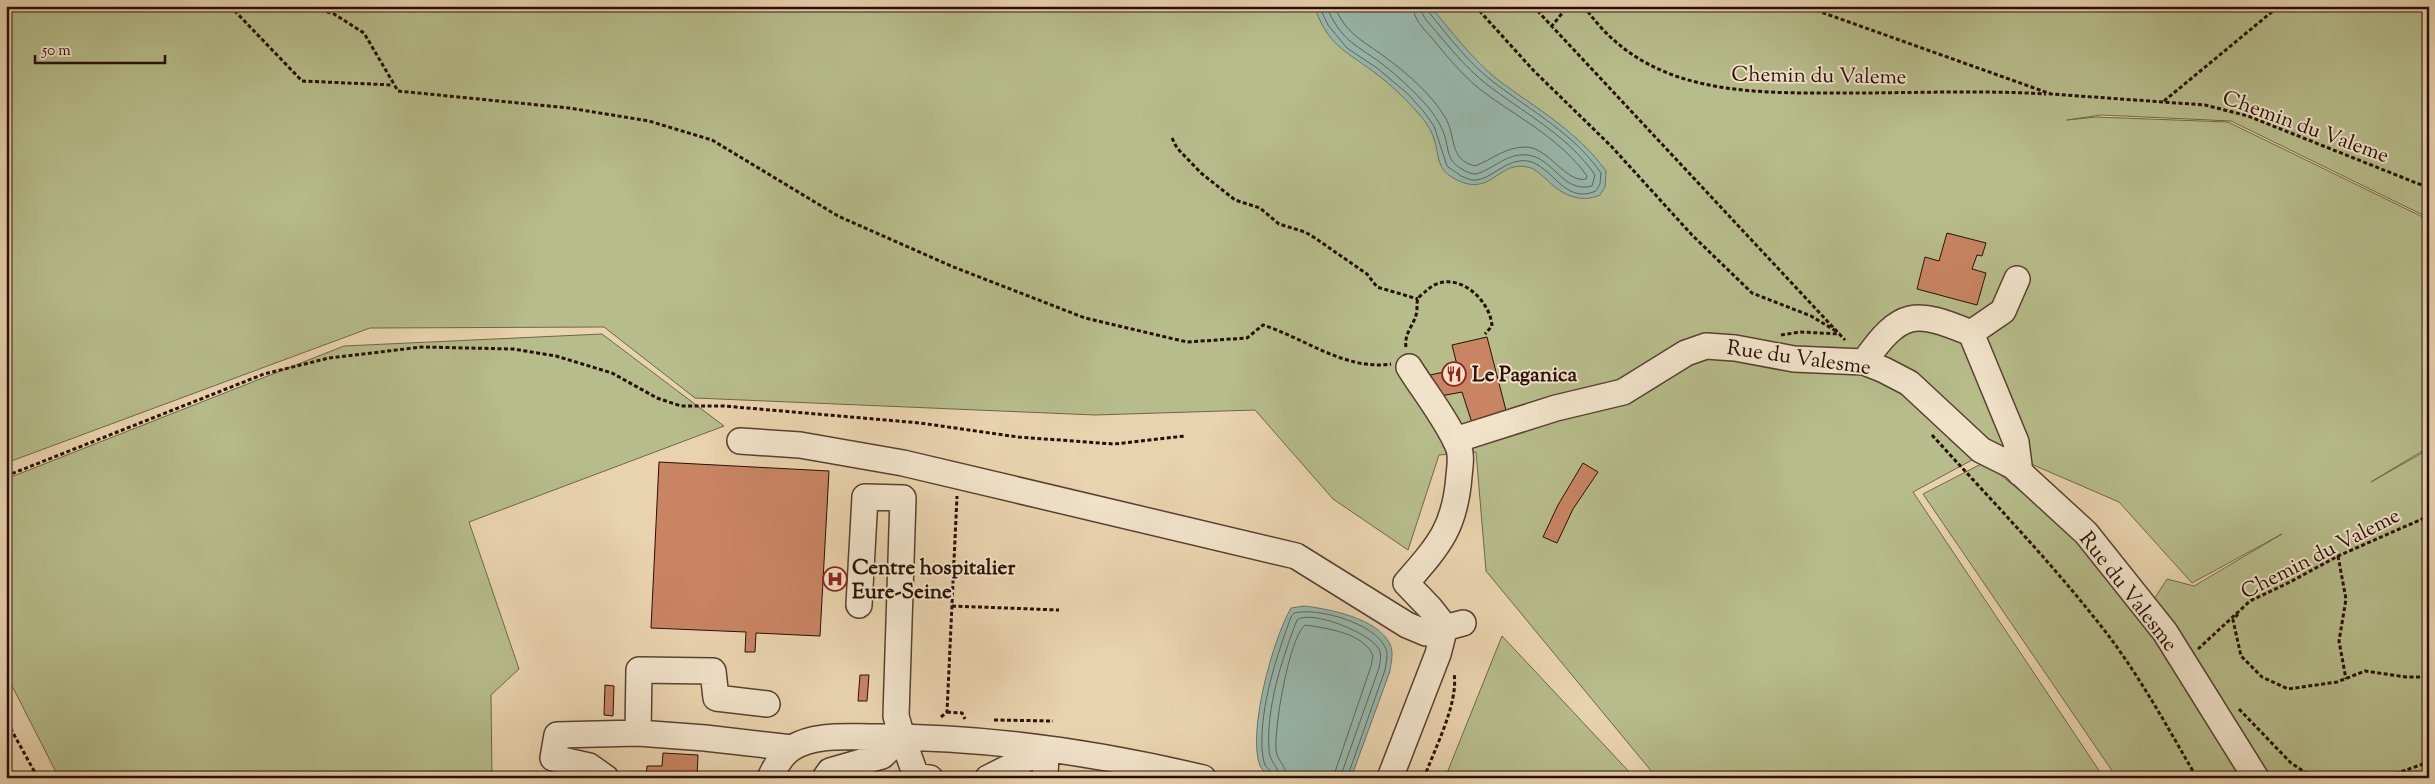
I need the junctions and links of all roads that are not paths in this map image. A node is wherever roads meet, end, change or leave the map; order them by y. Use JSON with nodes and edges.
{"nodes":[{"id":1,"x":2017,"y":279,"type":"dead end"},
{"id":2,"x":1971,"y":333,"type":"junction"},
{"id":3,"x":1864,"y":362,"type":"junction"},
{"id":4,"x":1409,"y":367,"type":"road end"},
{"id":5,"x":1455,"y":440,"type":"junction"},
{"id":6,"x":740,"y":441,"type":"dead end"},
{"id":7,"x":2020,"y":473,"type":"junction"},
{"id":8,"x":859,"y":605,"type":"dead end"},
{"id":9,"x":1454,"y":625,"type":"junction"},
{"id":10,"x":768,"y":704,"type":"dead end"},
{"id":11,"x":638,"y":732,"type":"junction"},
{"id":12,"x":902,"y":737,"type":"junction"},
{"id":13,"x":792,"y":748,"type":"junction"},
{"id":14,"x":1046,"y":750,"type":"junction"},
{"id":15,"x":1188,"y":776,"type":"edge"},
{"id":16,"x":606,"y":778,"type":"edge"},
{"id":17,"x":770,"y":778,"type":"edge"},
{"id":18,"x":825,"y":778,"type":"edge"},
{"id":19,"x":930,"y":778,"type":"edge"},
{"id":20,"x":988,"y":778,"type":"edge"},
{"id":21,"x":1045,"y":778,"type":"edge"},
{"id":22,"x":1390,"y":778,"type":"edge"},
{"id":23,"x":2256,"y":778,"type":"edge"}],
"edges":[{"from":1,"to":2,"type":"street"},
{"from":2,"to":3,"type":"street"},
{"from":2,"to":7,"type":"street"},
{"from":3,"to":5,"type":"street","name":"Rue du Valesme"},
{"from":3,"to":7,"type":"street","name":"Rue du Valesme"},
{"from":4,"to":5,"type":"street"},
{"from":5,"to":9,"type":"street"},
{"from":6,"to":9,"type":"street"},
{"from":7,"to":23,"type":"street","name":"Rue du Valesme"},
{"from":8,"to":12,"type":"street"},
{"from":9,"to":22,"type":"street"},
{"from":10,"to":11,"type":"street"},
{"from":11,"to":13,"type":"street"},
{"from":11,"to":16,"type":"street"},
{"from":12,"to":13,"type":"street"},
{"from":12,"to":14,"type":"street"},
{"from":12,"to":18,"type":"street"},
{"from":12,"to":19,"type":"street"},
{"from":13,"to":17,"type":"street"},
{"from":14,"to":15,"type":"street"},
{"from":14,"to":20,"type":"street"},
{"from":14,"to":21,"type":"street"}]}
